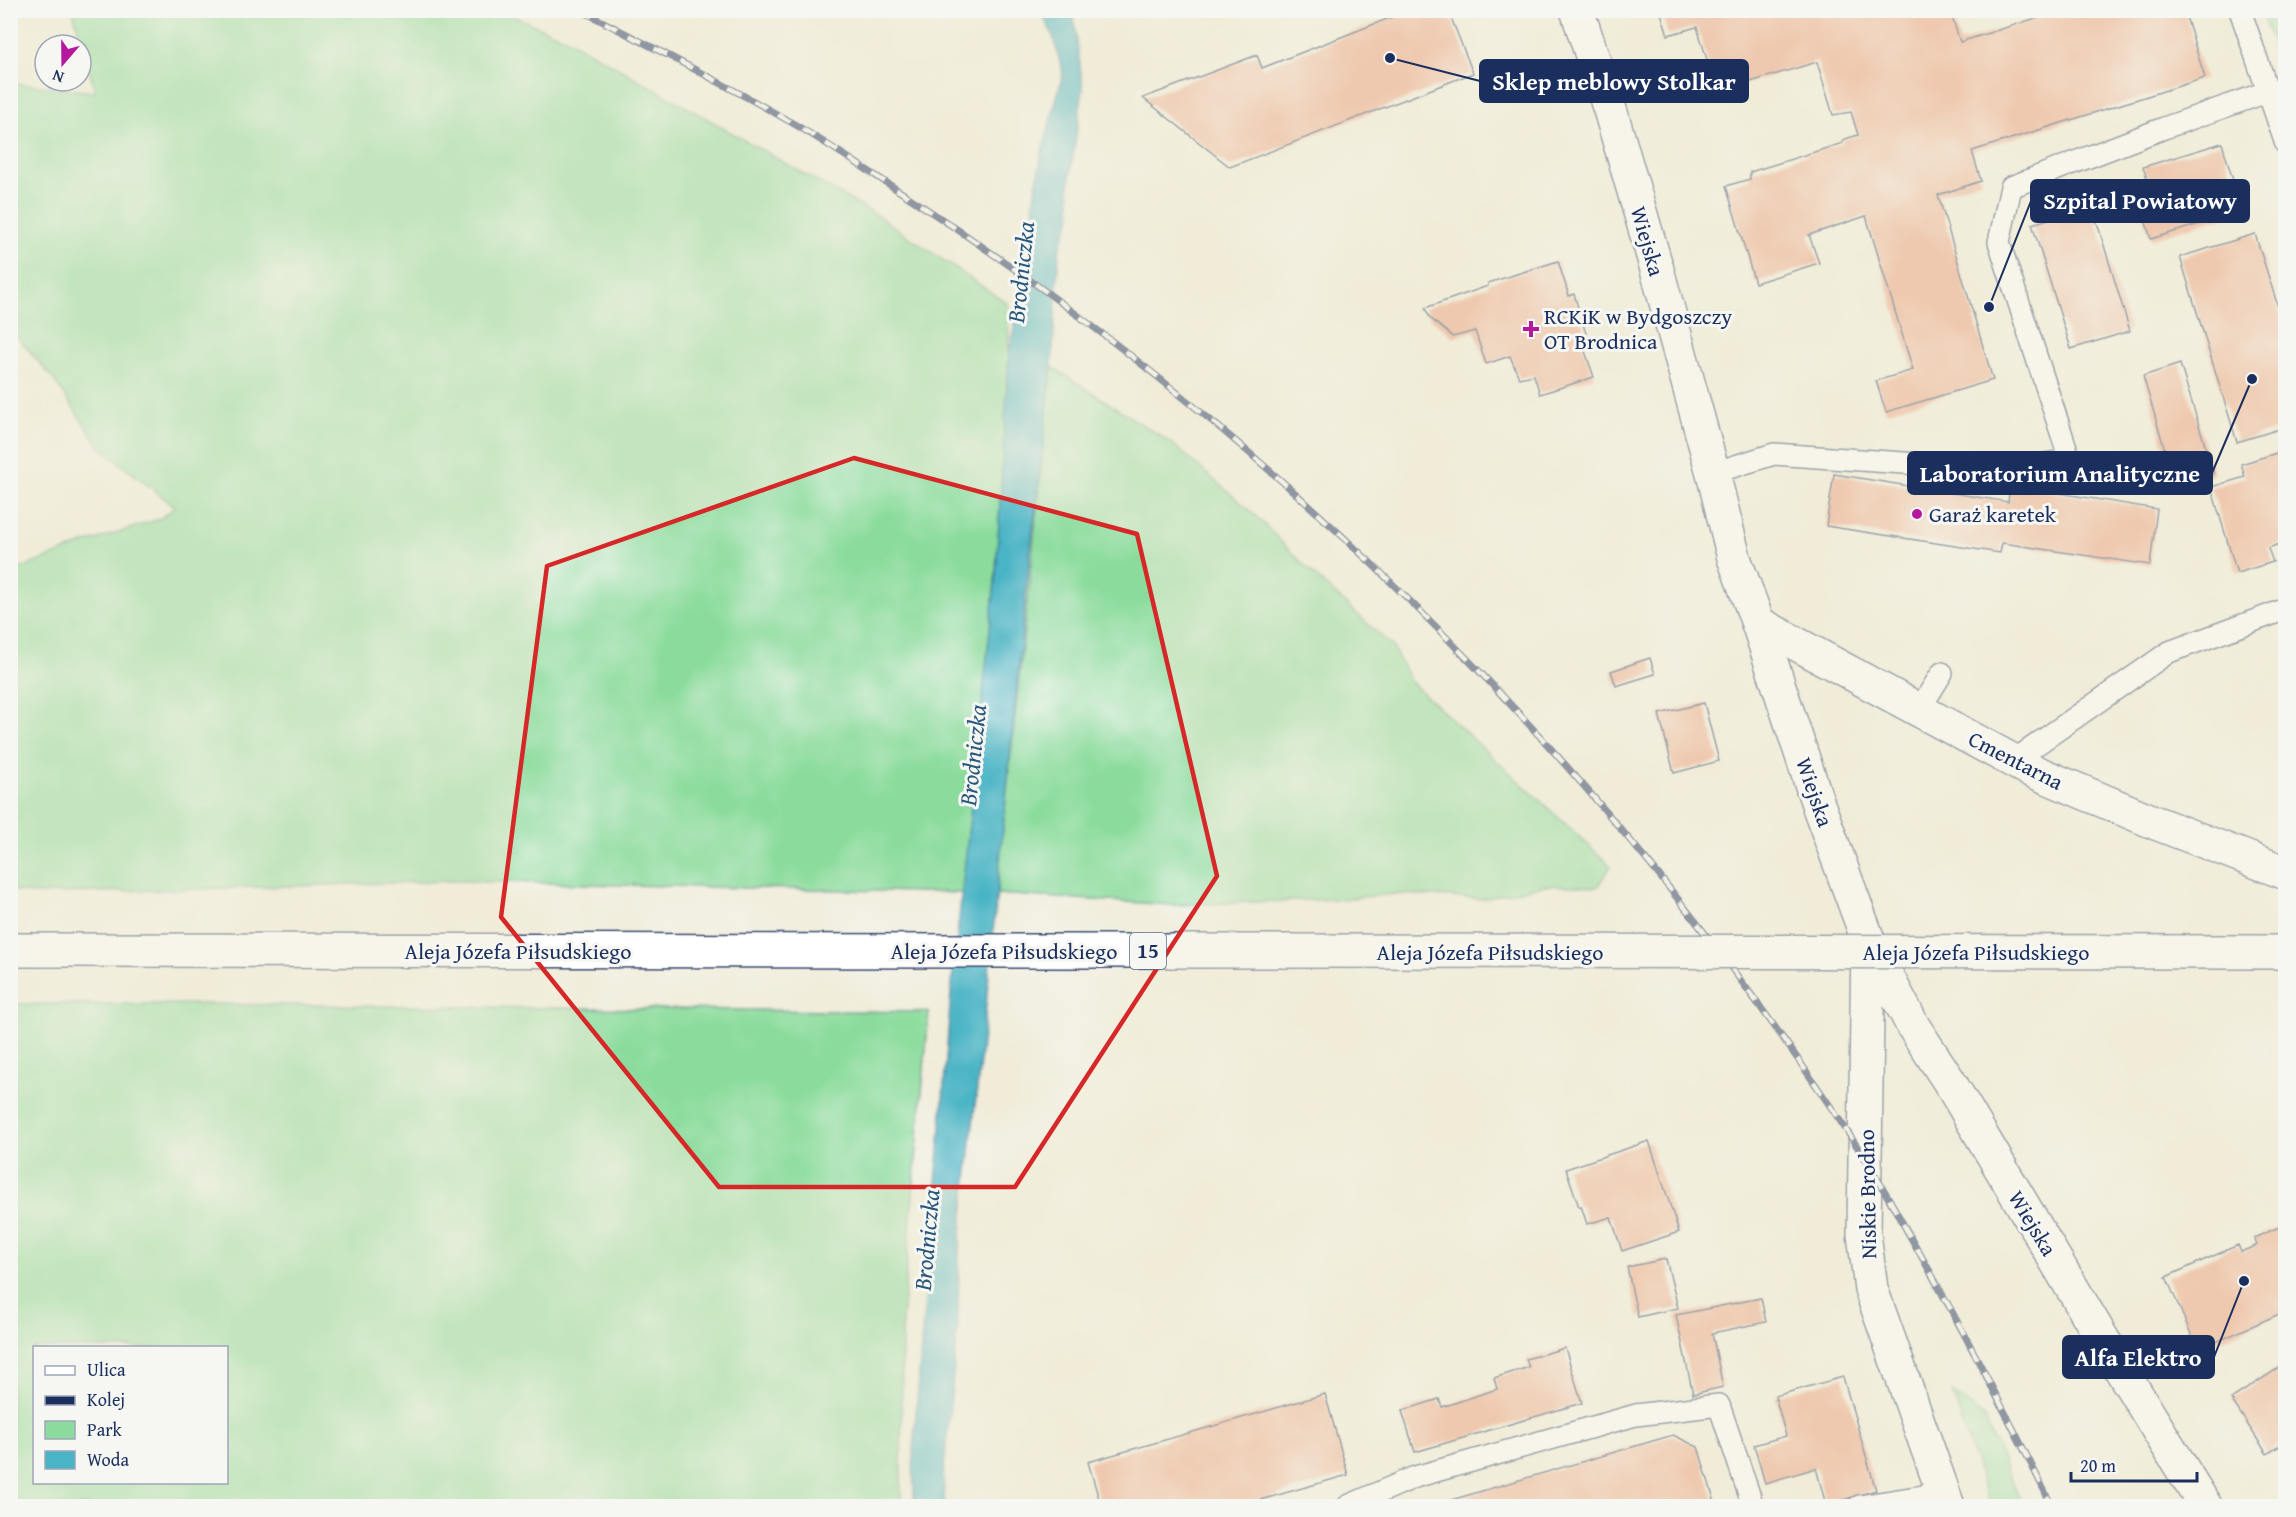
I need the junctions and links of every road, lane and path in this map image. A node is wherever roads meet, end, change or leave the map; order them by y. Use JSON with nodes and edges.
{"nodes":[{"id":1,"x":1577,"y":10,"type":"edge"},
{"id":2,"x":2240,"y":10,"type":"edge"},
{"id":3,"x":2267,"y":92,"type":"junction"},
{"id":4,"x":2286,"y":144,"type":"edge"},
{"id":5,"x":1713,"y":472,"type":"junction"},
{"id":6,"x":2286,"y":609,"type":"edge"},
{"id":7,"x":1758,"y":623,"type":"junction"},
{"id":8,"x":1942,"y":672,"type":"dead end"},
{"id":9,"x":1919,"y":710,"type":"junction"},
{"id":10,"x":2013,"y":761,"type":"junction"},
{"id":11,"x":2286,"y":873,"type":"edge"},
{"id":12,"x":1868,"y":940,"type":"junction"},
{"id":13,"x":10,"y":950,"type":"edge"},
{"id":14,"x":2286,"y":952,"type":"edge"},
{"id":15,"x":1945,"y":1498,"type":"edge"},
{"id":16,"x":1348,"y":1506,"type":"edge"},
{"id":17,"x":1753,"y":1506,"type":"edge"},
{"id":18,"x":1859,"y":1506,"type":"edge"},
{"id":19,"x":2205,"y":1506,"type":"edge"}],
"edges":[{"from":1,"to":5,"type":"street","name":"Wiejska"},
{"from":2,"to":3,"type":"lane"},
{"from":3,"to":4,"type":"lane"},
{"from":3,"to":5,"type":"lane"},
{"from":5,"to":7,"type":"street","name":"Wiejska"},
{"from":6,"to":10,"type":"lane"},
{"from":7,"to":9,"type":"street","name":"Cmentarna"},
{"from":7,"to":12,"type":"street","name":"Wiejska"},
{"from":8,"to":9,"type":"lane"},
{"from":9,"to":10,"type":"street","name":"Cmentarna"},
{"from":10,"to":11,"type":"street","name":"Cmentarna"},
{"from":12,"to":15,"type":"street","name":"Niskie Brodno"},
{"from":12,"to":19,"type":"street","name":"Wiejska"},
{"from":13,"to":14,"type":"street","name":"Aleja Józefa Piłsudskiego","number":"15","bridge":true},
{"from":15,"to":18,"type":"lane"},
{"from":16,"to":17,"type":"lane"}]}
